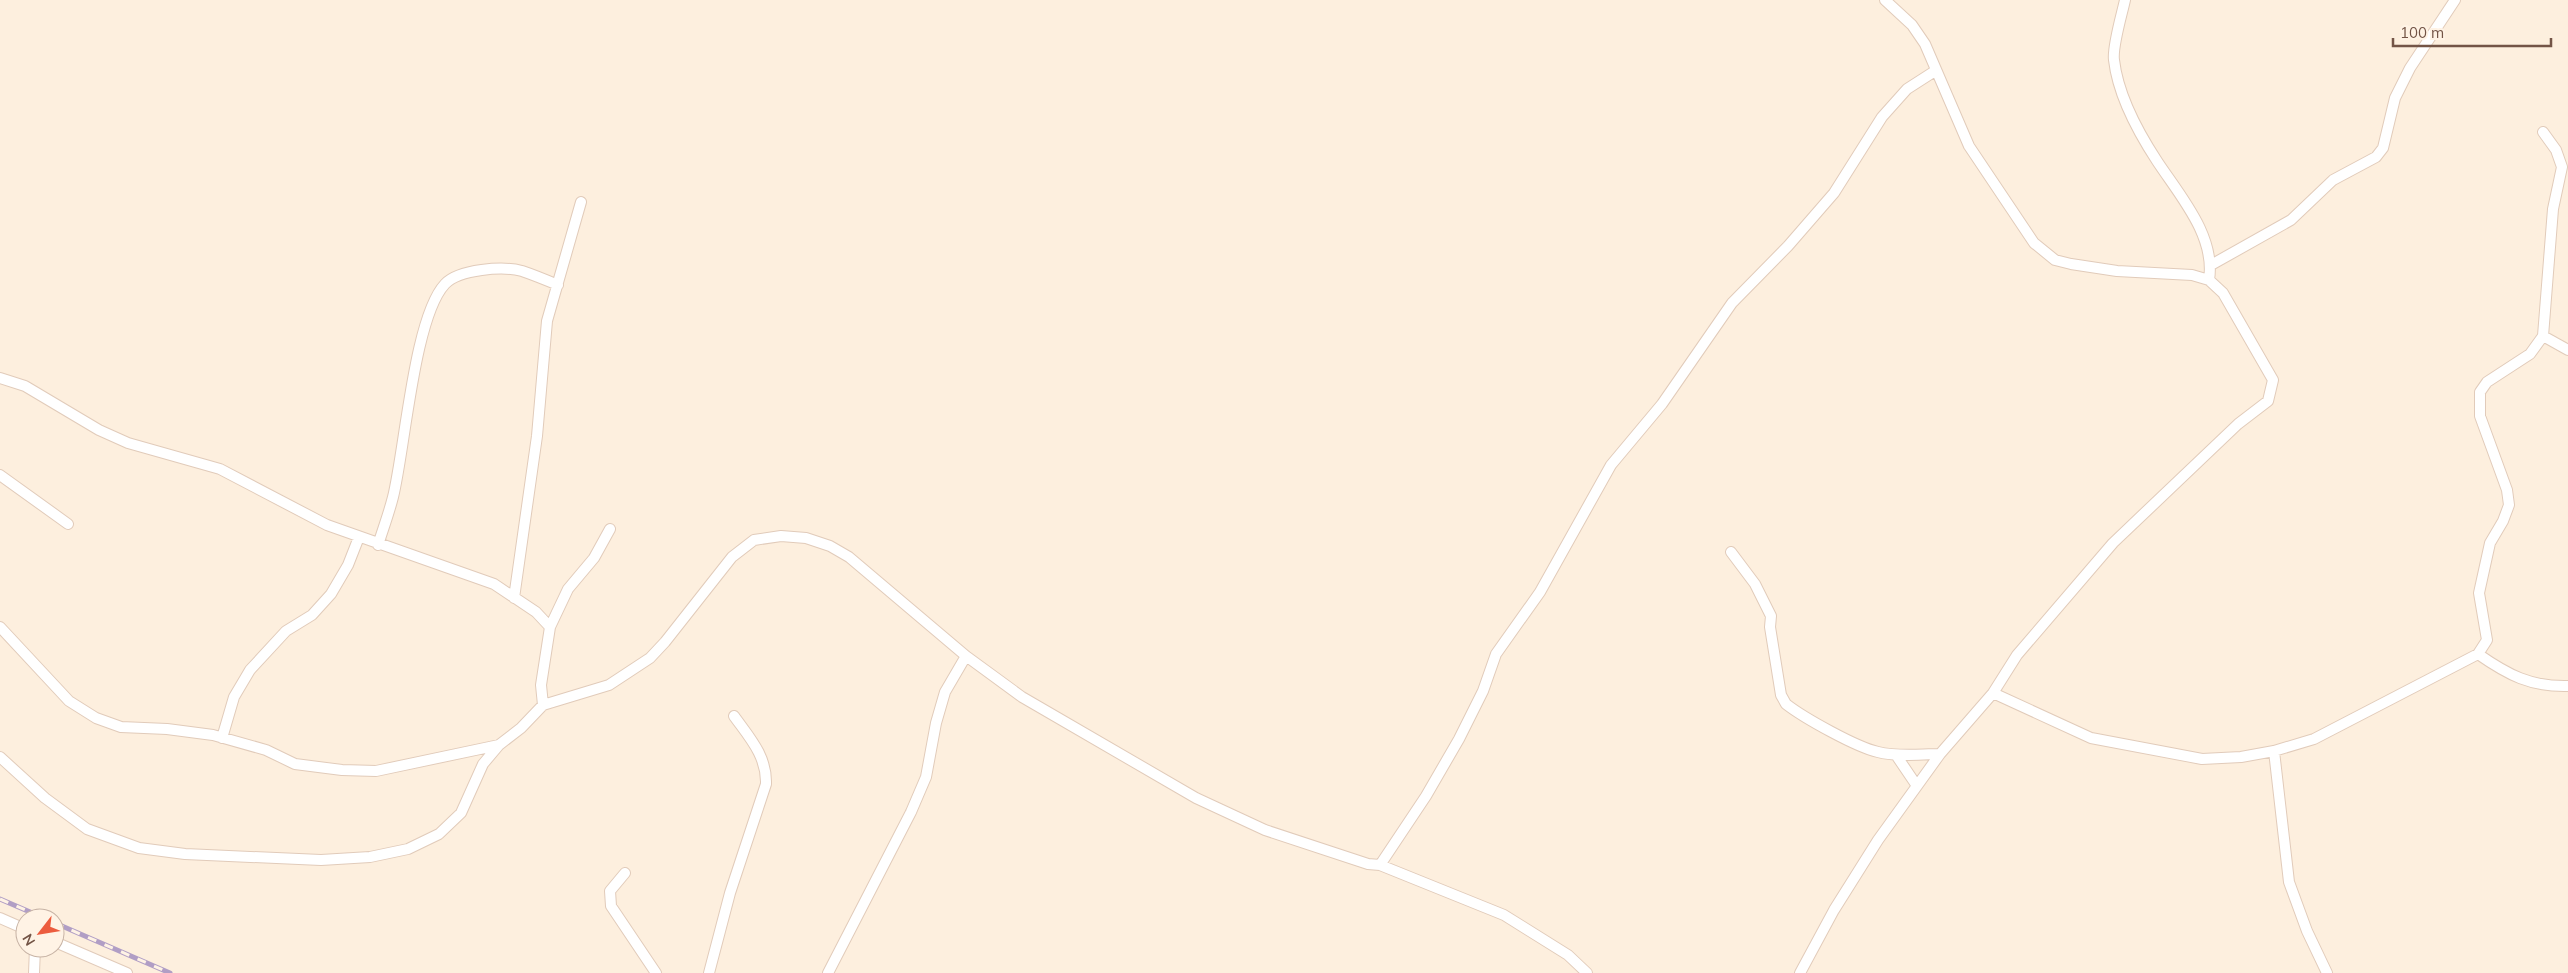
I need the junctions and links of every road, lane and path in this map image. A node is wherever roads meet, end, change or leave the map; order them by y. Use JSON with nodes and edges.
{"nodes":[{"id":1,"x":1885,"y":0,"type":"edge"},
{"id":2,"x":2125,"y":0,"type":"edge"},
{"id":3,"x":2455,"y":0,"type":"edge"},
{"id":4,"x":1935,"y":71,"type":"junction"},
{"id":5,"x":2543,"y":132,"type":"dead end"},
{"id":6,"x":581,"y":202,"type":"dead end"},
{"id":7,"x":2211,"y":265,"type":"junction"},
{"id":8,"x":2209,"y":280,"type":"junction"},
{"id":9,"x":558,"y":285,"type":"junction"},
{"id":10,"x":2543,"y":336,"type":"junction"},
{"id":11,"x":2568,"y":350,"type":"edge"},
{"id":12,"x":0,"y":378,"type":"edge"},
{"id":13,"x":0,"y":475,"type":"edge"},
{"id":14,"x":68,"y":524,"type":"dead end"},
{"id":15,"x":610,"y":528,"type":"dead end"},
{"id":16,"x":359,"y":537,"type":"junction"},
{"id":17,"x":378,"y":544,"type":"junction"},
{"id":18,"x":1731,"y":552,"type":"dead end"},
{"id":19,"x":514,"y":598,"type":"junction"},
{"id":20,"x":0,"y":627,"type":"edge"},
{"id":21,"x":550,"y":627,"type":"junction"},
{"id":22,"x":2478,"y":654,"type":"junction"},
{"id":23,"x":966,"y":656,"type":"junction"},
{"id":24,"x":2568,"y":686,"type":"edge"},
{"id":25,"x":1993,"y":692,"type":"junction"},
{"id":26,"x":543,"y":705,"type":"junction"},
{"id":27,"x":734,"y":716,"type":"dead end"},
{"id":28,"x":222,"y":738,"type":"junction"},
{"id":29,"x":499,"y":745,"type":"junction"},
{"id":30,"x":2274,"y":751,"type":"junction"},
{"id":31,"x":1940,"y":754,"type":"junction"},
{"id":32,"x":1896,"y":755,"type":"junction"},
{"id":33,"x":0,"y":757,"type":"edge"},
{"id":34,"x":1917,"y":786,"type":"junction"},
{"id":35,"x":1380,"y":864,"type":"junction"},
{"id":36,"x":625,"y":873,"type":"dead end"},
{"id":37,"x":0,"y":918,"type":"edge"},
{"id":38,"x":15,"y":925,"type":"edge"},
{"id":39,"x":65,"y":946,"type":"edge"},
{"id":40,"x":35,"y":958,"type":"edge"},
{"id":41,"x":34,"y":973,"type":"edge"},
{"id":42,"x":127,"y":973,"type":"edge"},
{"id":43,"x":656,"y":973,"type":"edge"},
{"id":44,"x":709,"y":973,"type":"edge"},
{"id":45,"x":828,"y":973,"type":"edge"},
{"id":46,"x":1587,"y":973,"type":"edge"},
{"id":47,"x":1800,"y":973,"type":"edge"},
{"id":48,"x":2327,"y":973,"type":"edge"}],
"edges":[{"from":1,"to":4,"type":"street"},
{"from":2,"to":7,"type":"street"},
{"from":3,"to":7,"type":"street"},
{"from":4,"to":8,"type":"street"},
{"from":4,"to":35,"type":"street"},
{"from":5,"to":10,"type":"street"},
{"from":6,"to":9,"type":"street"},
{"from":7,"to":8,"type":"street"},
{"from":8,"to":25,"type":"street"},
{"from":9,"to":17,"type":"street"},
{"from":9,"to":19,"type":"street"},
{"from":10,"to":11,"type":"street"},
{"from":10,"to":22,"type":"street"},
{"from":12,"to":16,"type":"street"},
{"from":13,"to":14,"type":"street"},
{"from":15,"to":21,"type":"street"},
{"from":16,"to":17,"type":"street"},
{"from":16,"to":28,"type":"street"},
{"from":17,"to":19,"type":"street"},
{"from":18,"to":32,"type":"street"},
{"from":19,"to":21,"type":"street"},
{"from":20,"to":28,"type":"street"},
{"from":21,"to":26,"type":"street"},
{"from":22,"to":24,"type":"street"},
{"from":22,"to":30,"type":"street"},
{"from":23,"to":26,"type":"street"},
{"from":23,"to":35,"type":"street"},
{"from":23,"to":45,"type":"street"},
{"from":25,"to":30,"type":"street"},
{"from":25,"to":31,"type":"street"},
{"from":26,"to":29,"type":"street"},
{"from":27,"to":44,"type":"street"},
{"from":28,"to":29,"type":"street"},
{"from":29,"to":33,"type":"street"},
{"from":30,"to":48,"type":"street"},
{"from":31,"to":32,"type":"street"},
{"from":31,"to":34,"type":"street"},
{"from":32,"to":34,"type":"street"},
{"from":34,"to":47,"type":"street"},
{"from":35,"to":46,"type":"street"},
{"from":36,"to":43,"type":"street"},
{"from":37,"to":38,"type":"street"},
{"from":39,"to":42,"type":"street"},
{"from":40,"to":41,"type":"street"}]}
